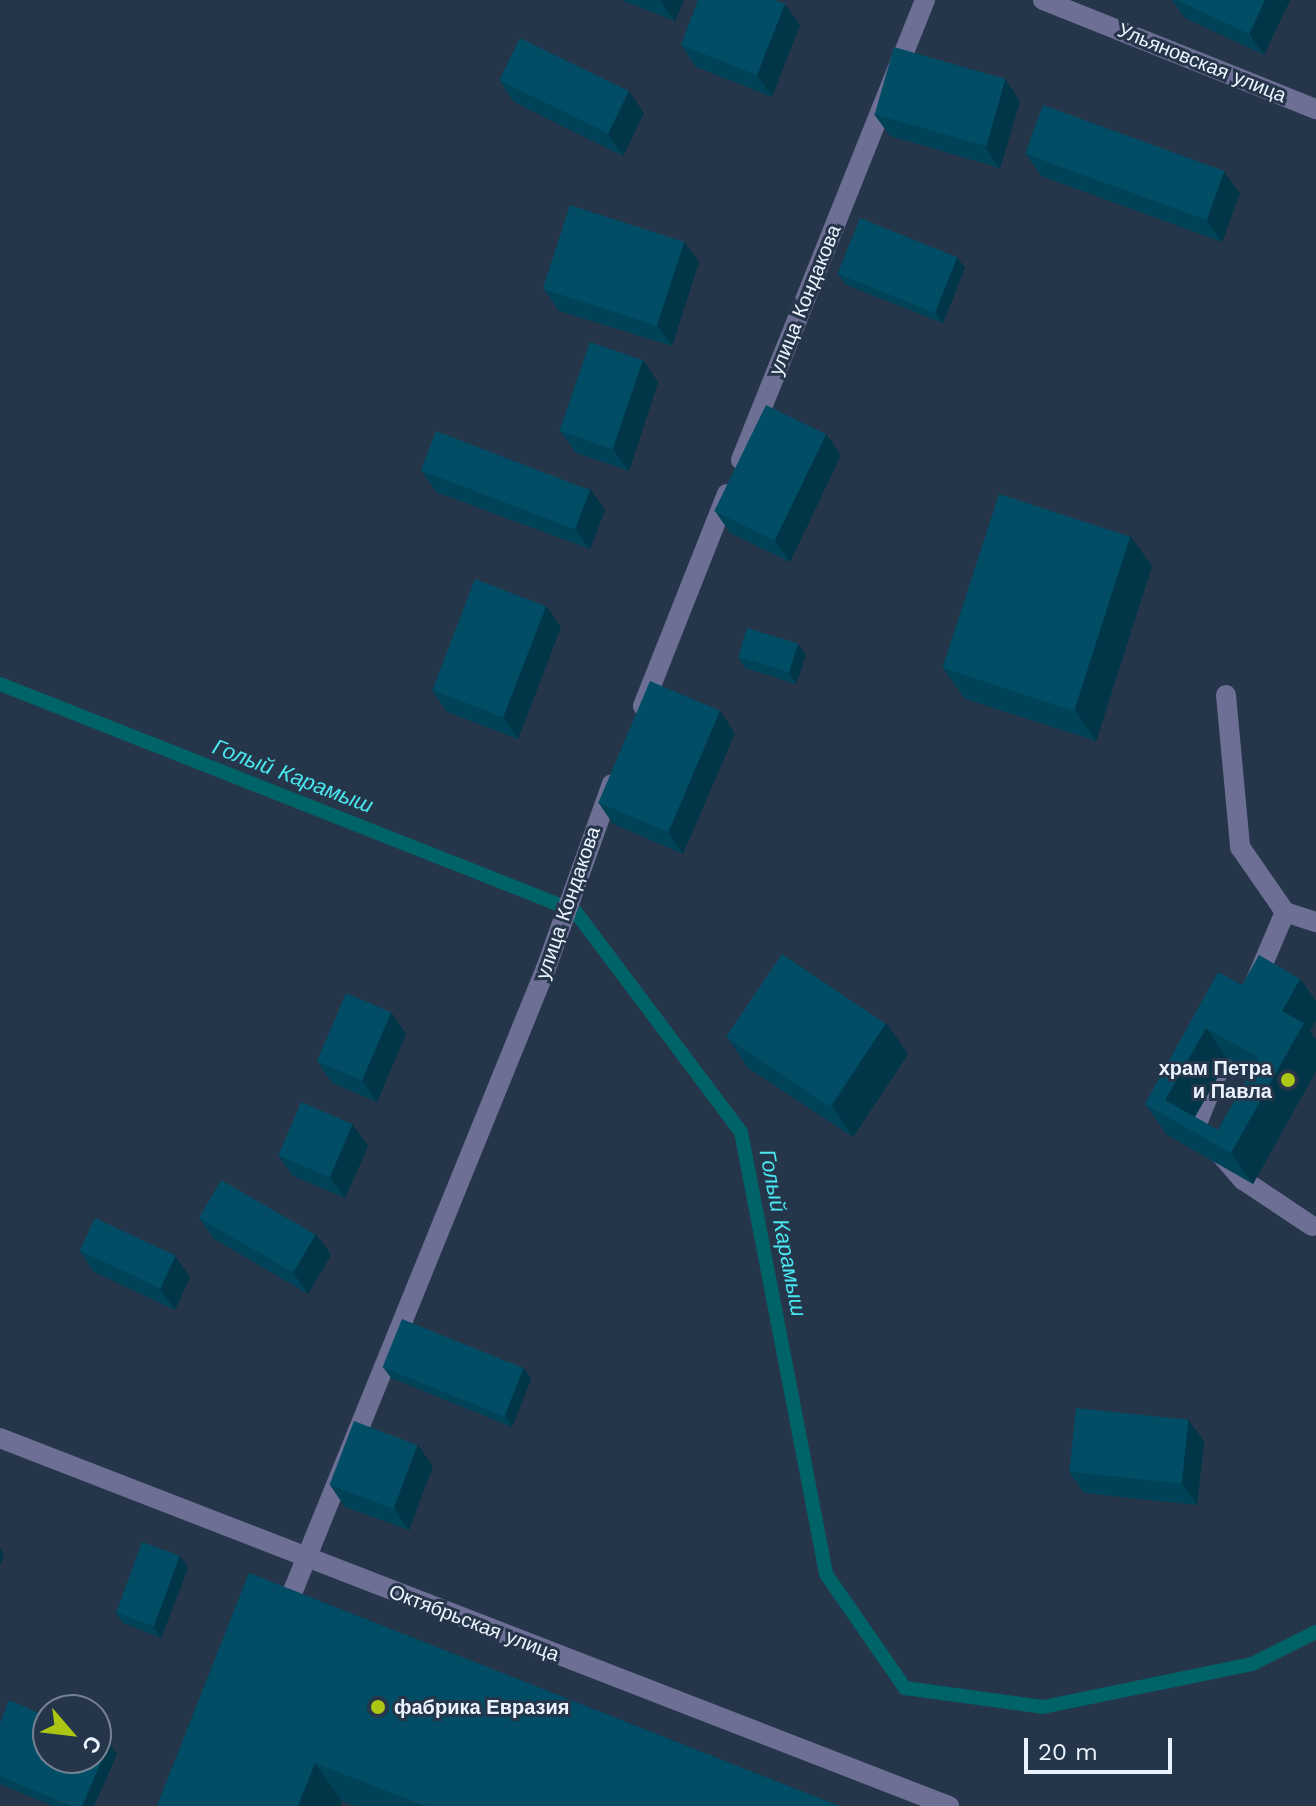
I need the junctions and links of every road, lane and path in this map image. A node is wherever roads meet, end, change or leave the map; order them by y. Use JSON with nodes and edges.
{"nodes":[{"id":1,"x":925,"y":0,"type":"edge"},
{"id":2,"x":1043,"y":0,"type":"edge"},
{"id":3,"x":1316,"y":109,"type":"edge"},
{"id":4,"x":1226,"y":695,"type":"dead end"},
{"id":5,"x":634,"y":727,"type":"edge"},
{"id":6,"x":622,"y":757,"type":"edge"},
{"id":7,"x":1285,"y":912,"type":"junction"},
{"id":8,"x":1316,"y":922,"type":"edge"},
{"id":9,"x":1243,"y":1012,"type":"edge"},
{"id":10,"x":1231,"y":1040,"type":"edge"},
{"id":11,"x":1312,"y":1226,"type":"dead end"},
{"id":12,"x":0,"y":1438,"type":"edge"},
{"id":13,"x":305,"y":1558,"type":"junction"},
{"id":14,"x":277,"y":1631,"type":"edge"},
{"id":15,"x":949,"y":1806,"type":"edge"}],
"edges":[{"from":1,"to":5,"type":"street","name":"улица Кондакова"},
{"from":2,"to":3,"type":"street","name":"Ульяновская улица"},
{"from":4,"to":7,"type":"street"},
{"from":6,"to":13,"type":"street","name":"улица Кондакова"},
{"from":7,"to":8,"type":"street"},
{"from":7,"to":9,"type":"street"},
{"from":10,"to":11,"type":"street"},
{"from":12,"to":13,"type":"street","name":"Октябрьская улица"},
{"from":13,"to":14,"type":"street","name":"улица Кондакова"},
{"from":13,"to":15,"type":"street","name":"Октябрьская улица"}]}
